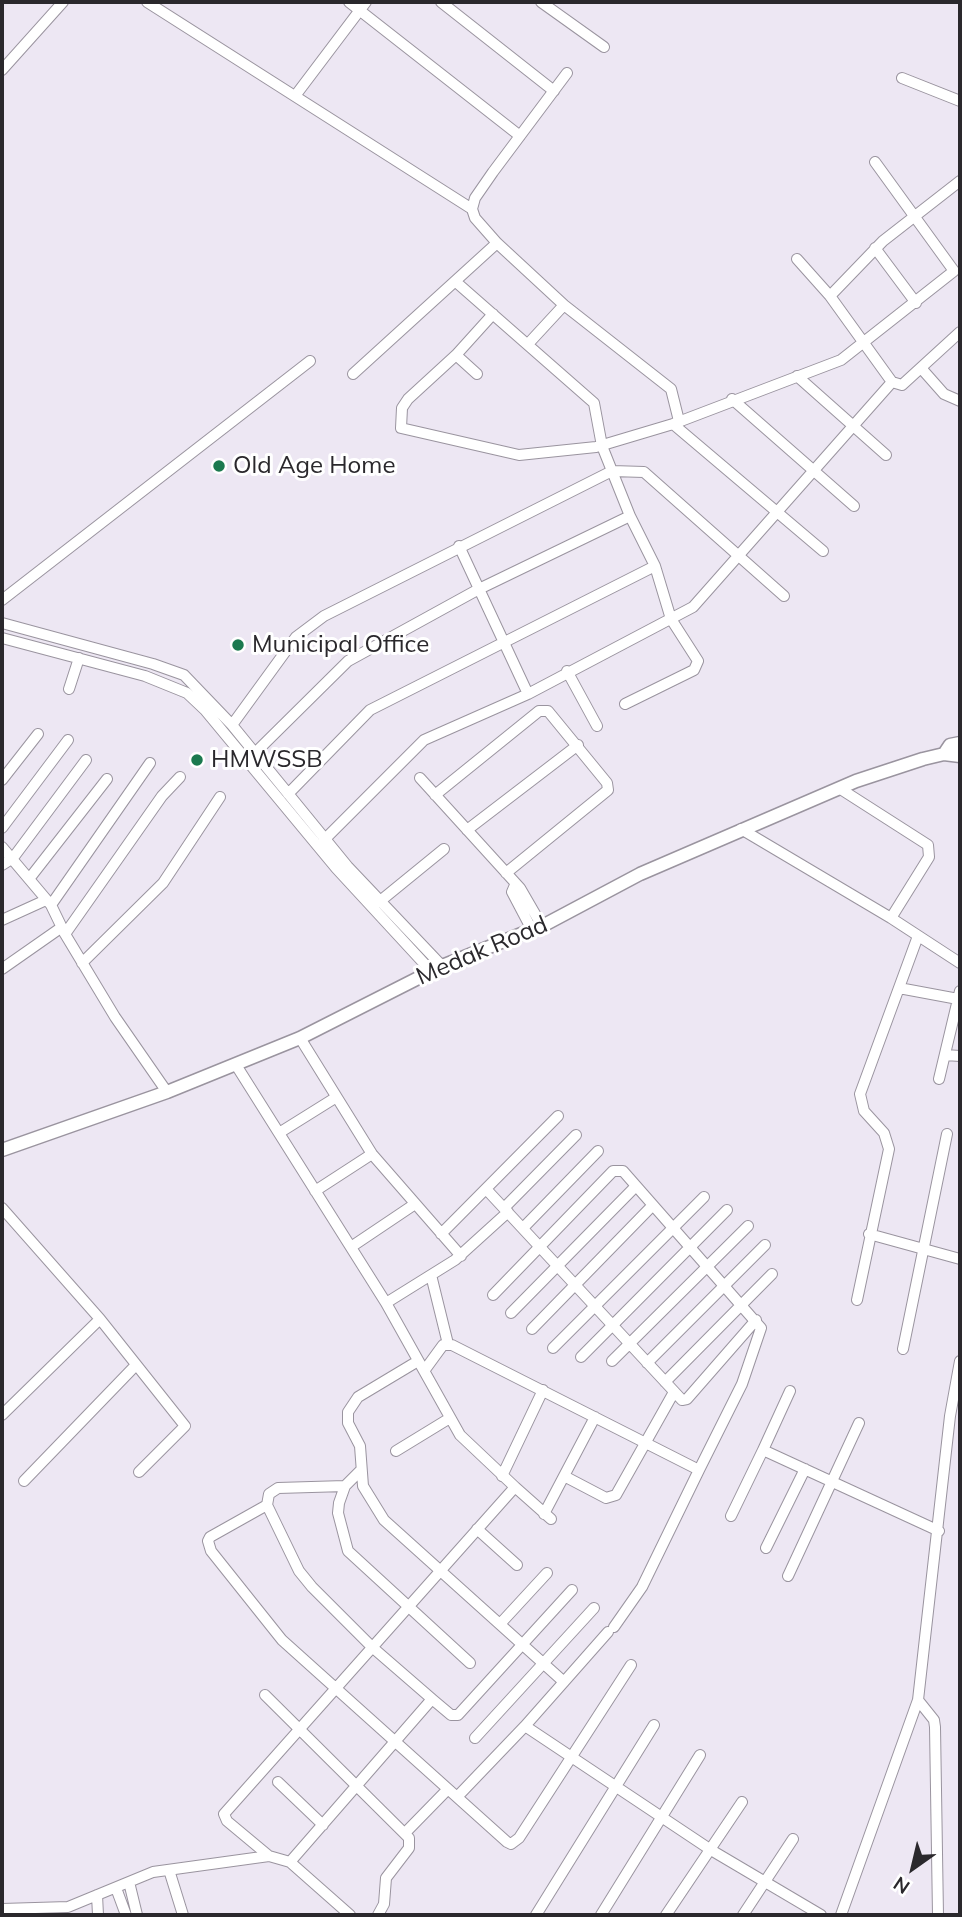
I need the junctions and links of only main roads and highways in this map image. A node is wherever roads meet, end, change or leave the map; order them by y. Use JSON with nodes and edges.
{"nodes":[{"id":1,"x":960,"y":743,"type":"edge"},
{"id":2,"x":944,"y":754,"type":"junction"},
{"id":3,"x":960,"y":756,"type":"edge"},
{"id":4,"x":2,"y":1150,"type":"edge"}],
"edges":[{"from":1,"to":2,"type":"main road"},
{"from":2,"to":3,"type":"main road","name":"Medak Road"},
{"from":2,"to":4,"type":"main road","name":"Medak Road"}]}
